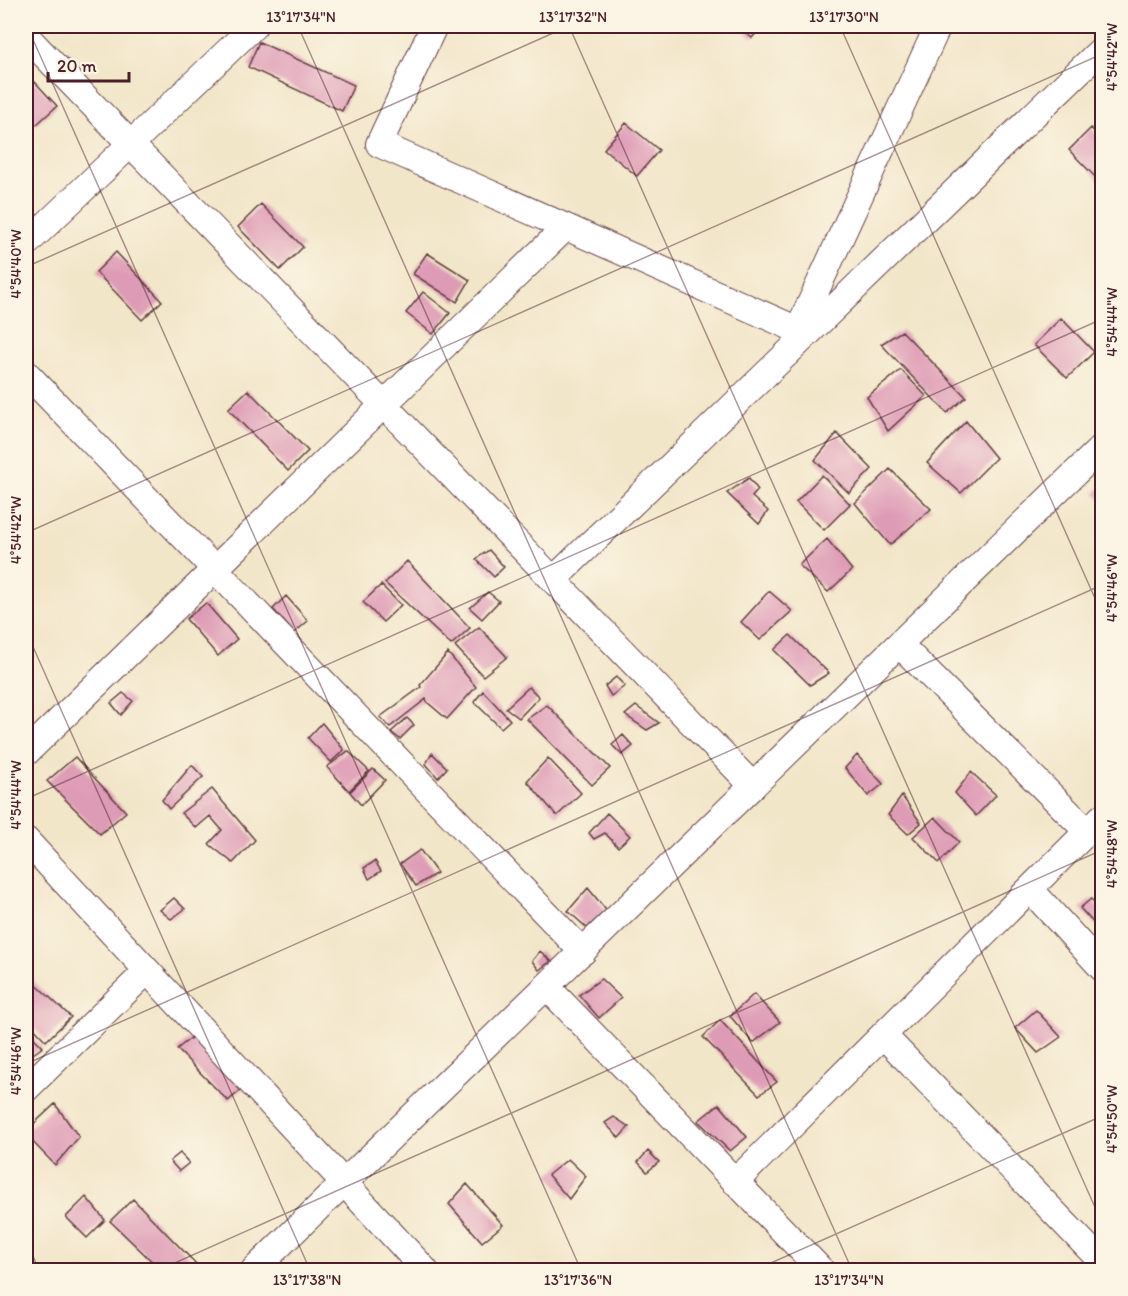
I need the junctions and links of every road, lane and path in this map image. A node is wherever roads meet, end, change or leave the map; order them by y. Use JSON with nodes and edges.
{"nodes":[{"id":1,"x":254,"y":26,"type":"edge"},
{"id":2,"x":434,"y":26,"type":"edge"},
{"id":3,"x":938,"y":26,"type":"edge"},
{"id":4,"x":26,"y":36,"type":"edge"},
{"id":5,"x":1102,"y":50,"type":"edge"},
{"id":6,"x":130,"y":144,"type":"junction"},
{"id":7,"x":566,"y":227,"type":"junction"},
{"id":8,"x":26,"y":244,"type":"edge"},
{"id":9,"x":26,"y":373,"type":"edge"},
{"id":10,"x":383,"y":405,"type":"junction"},
{"id":11,"x":1102,"y":447,"type":"edge"},
{"id":12,"x":214,"y":569,"type":"junction"},
{"id":13,"x":553,"y":580,"type":"junction"},
{"id":14,"x":900,"y":644,"type":"junction"},
{"id":15,"x":26,"y":753,"type":"edge"},
{"id":16,"x":753,"y":786,"type":"junction"},
{"id":17,"x":1095,"y":824,"type":"edge"},
{"id":18,"x":26,"y":840,"type":"edge"},
{"id":19,"x":1030,"y":889,"type":"junction"},
{"id":20,"x":583,"y":952,"type":"junction"},
{"id":21,"x":1102,"y":968,"type":"edge"},
{"id":22,"x":147,"y":971,"type":"junction"},
{"id":23,"x":547,"y":987,"type":"junction"},
{"id":24,"x":883,"y":1035,"type":"junction"},
{"id":25,"x":26,"y":1089,"type":"edge"},
{"id":26,"x":735,"y":1182,"type":"junction"},
{"id":27,"x":344,"y":1183,"type":"junction"},
{"id":28,"x":1102,"y":1262,"type":"edge"},
{"id":29,"x":254,"y":1270,"type":"edge"},
{"id":30,"x":425,"y":1270,"type":"edge"},
{"id":31,"x":821,"y":1270,"type":"edge"}],
"edges":[{"from":1,"to":6,"type":"street"},
{"from":2,"to":7,"type":"street"},
{"from":3,"to":7,"type":"street"},
{"from":4,"to":6,"type":"street"},
{"from":5,"to":13,"type":"street"},
{"from":6,"to":8,"type":"street"},
{"from":6,"to":10,"type":"street"},
{"from":7,"to":10,"type":"street"},
{"from":9,"to":12,"type":"street"},
{"from":10,"to":12,"type":"street"},
{"from":10,"to":13,"type":"street"},
{"from":11,"to":14,"type":"street"},
{"from":12,"to":15,"type":"street"},
{"from":12,"to":20,"type":"street"},
{"from":13,"to":16,"type":"street"},
{"from":14,"to":16,"type":"street"},
{"from":14,"to":17,"type":"street"},
{"from":16,"to":20,"type":"street"},
{"from":17,"to":19,"type":"street"},
{"from":18,"to":22,"type":"street"},
{"from":19,"to":21,"type":"street"},
{"from":19,"to":24,"type":"street"},
{"from":20,"to":23,"type":"street"},
{"from":22,"to":25,"type":"street"},
{"from":22,"to":27,"type":"street"},
{"from":23,"to":26,"type":"street"},
{"from":23,"to":27,"type":"street"},
{"from":24,"to":26,"type":"street"},
{"from":24,"to":28,"type":"street"},
{"from":26,"to":31,"type":"street"},
{"from":27,"to":29,"type":"street"},
{"from":27,"to":30,"type":"street"}]}
